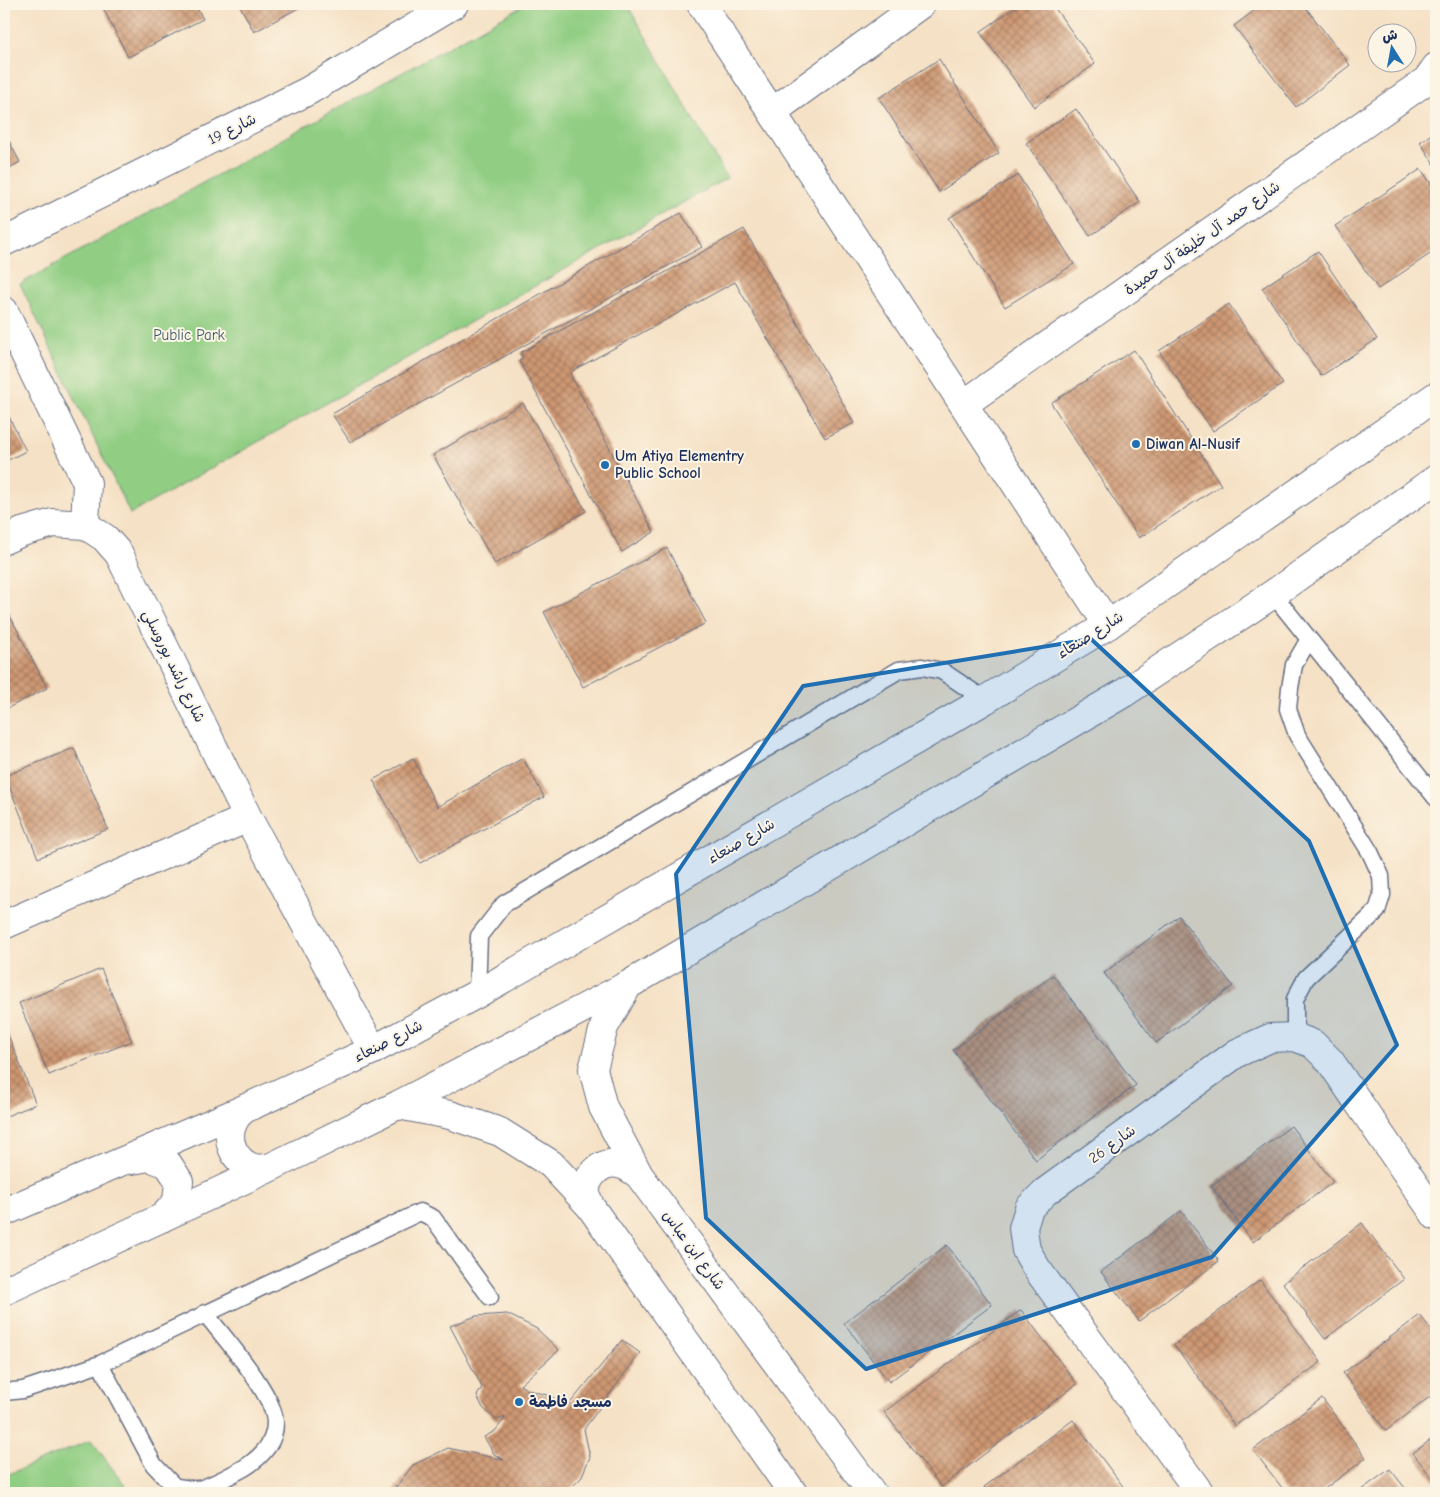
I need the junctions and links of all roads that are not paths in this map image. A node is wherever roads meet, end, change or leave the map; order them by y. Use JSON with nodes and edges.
{"nodes":[{"id":1,"x":454,"y":4,"type":"edge"},
{"id":2,"x":701,"y":4,"type":"edge"},
{"id":3,"x":921,"y":4,"type":"edge"},
{"id":4,"x":1436,"y":68,"type":"edge"},
{"id":5,"x":772,"y":112,"type":"junction"},
{"id":6,"x":4,"y":242,"type":"edge"},
{"id":7,"x":4,"y":312,"type":"edge"},
{"id":8,"x":1436,"y":396,"type":"edge"},
{"id":9,"x":964,"y":404,"type":"junction"},
{"id":10,"x":1436,"y":479,"type":"edge"},
{"id":11,"x":85,"y":525,"type":"junction"},
{"id":12,"x":4,"y":540,"type":"edge"},
{"id":13,"x":1273,"y":594,"type":"junction"},
{"id":14,"x":1108,"y":625,"type":"junction"},
{"id":15,"x":1309,"y":639,"type":"junction"},
{"id":16,"x":985,"y":700,"type":"junction"},
{"id":17,"x":1436,"y":798,"type":"edge"},
{"id":18,"x":248,"y":818,"type":"junction"},
{"id":19,"x":4,"y":925,"type":"edge"},
{"id":20,"x":628,"y":985,"type":"junction"},
{"id":21,"x":477,"y":994,"type":"junction"},
{"id":22,"x":1295,"y":1038,"type":"junction"},
{"id":23,"x":373,"y":1050,"type":"junction"},
{"id":24,"x":398,"y":1105,"type":"junction"},
{"id":25,"x":244,"y":1109,"type":"junction"},
{"id":26,"x":125,"y":1160,"type":"junction"},
{"id":27,"x":269,"y":1168,"type":"junction"},
{"id":28,"x":639,"y":1175,"type":"junction"},
{"id":29,"x":590,"y":1206,"type":"junction"},
{"id":30,"x":4,"y":1212,"type":"edge"},
{"id":31,"x":1436,"y":1216,"type":"edge"},
{"id":32,"x":162,"y":1218,"type":"junction"},
{"id":33,"x":4,"y":1292,"type":"edge"},
{"id":34,"x":490,"y":1297,"type":"dead end"},
{"id":35,"x":205,"y":1314,"type":"junction"},
{"id":36,"x":100,"y":1364,"type":"junction"},
{"id":37,"x":4,"y":1392,"type":"edge"},
{"id":38,"x":793,"y":1493,"type":"edge"},
{"id":39,"x":872,"y":1493,"type":"edge"},
{"id":40,"x":1200,"y":1493,"type":"edge"}],
"edges":[{"from":1,"to":6,"type":"street","name":"شارع 19"},
{"from":2,"to":5,"type":"street"},
{"from":3,"to":5,"type":"street"},
{"from":4,"to":9,"type":"street","name":"شارع حمد آل خليفة آل حميدة"},
{"from":5,"to":9,"type":"street"},
{"from":7,"to":11,"type":"street"},
{"from":8,"to":14,"type":"street","name":"شارع صنعاء"},
{"from":9,"to":14,"type":"street"},
{"from":10,"to":13,"type":"street"},
{"from":11,"to":12,"type":"street"},
{"from":11,"to":18,"type":"street","name":"شارع راشد بوروسلي"},
{"from":13,"to":15,"type":"lane"},
{"from":13,"to":20,"type":"street"},
{"from":14,"to":16,"type":"street","name":"شارع صنعاء"},
{"from":15,"to":17,"type":"lane"},
{"from":15,"to":22,"type":"lane"},
{"from":16,"to":21,"type":"street","name":"شارع صنعاء"},
{"from":16,"to":21,"type":"lane"},
{"from":18,"to":19,"type":"street"},
{"from":18,"to":23,"type":"street","name":"شارع راشد بوروسلي"},
{"from":20,"to":24,"type":"street"},
{"from":20,"to":28,"type":"street","name":"شارع ابن عباس"},
{"from":21,"to":23,"type":"street","name":"شارع صنعاء"},
{"from":22,"to":31,"type":"street","name":"شارع 26"},
{"from":22,"to":40,"type":"street","name":"شارع 26"},
{"from":23,"to":25,"type":"street","name":"شارع صنعاء"},
{"from":24,"to":27,"type":"street"},
{"from":24,"to":29,"type":"street"},
{"from":25,"to":26,"type":"street","name":"شارع صنعاء"},
{"from":25,"to":27,"type":"street"},
{"from":26,"to":30,"type":"street","name":"شارع صنعاء"},
{"from":26,"to":32,"type":"street"},
{"from":27,"to":32,"type":"street"},
{"from":28,"to":29,"type":"street"},
{"from":28,"to":39,"type":"street","name":"شارع ابن عباس"},
{"from":29,"to":38,"type":"street"},
{"from":32,"to":33,"type":"street"},
{"from":34,"to":35,"type":"lane"},
{"from":35,"to":36,"type":"lane"},
{"from":35,"to":36,"type":"lane"},
{"from":36,"to":37,"type":"lane"}]}
